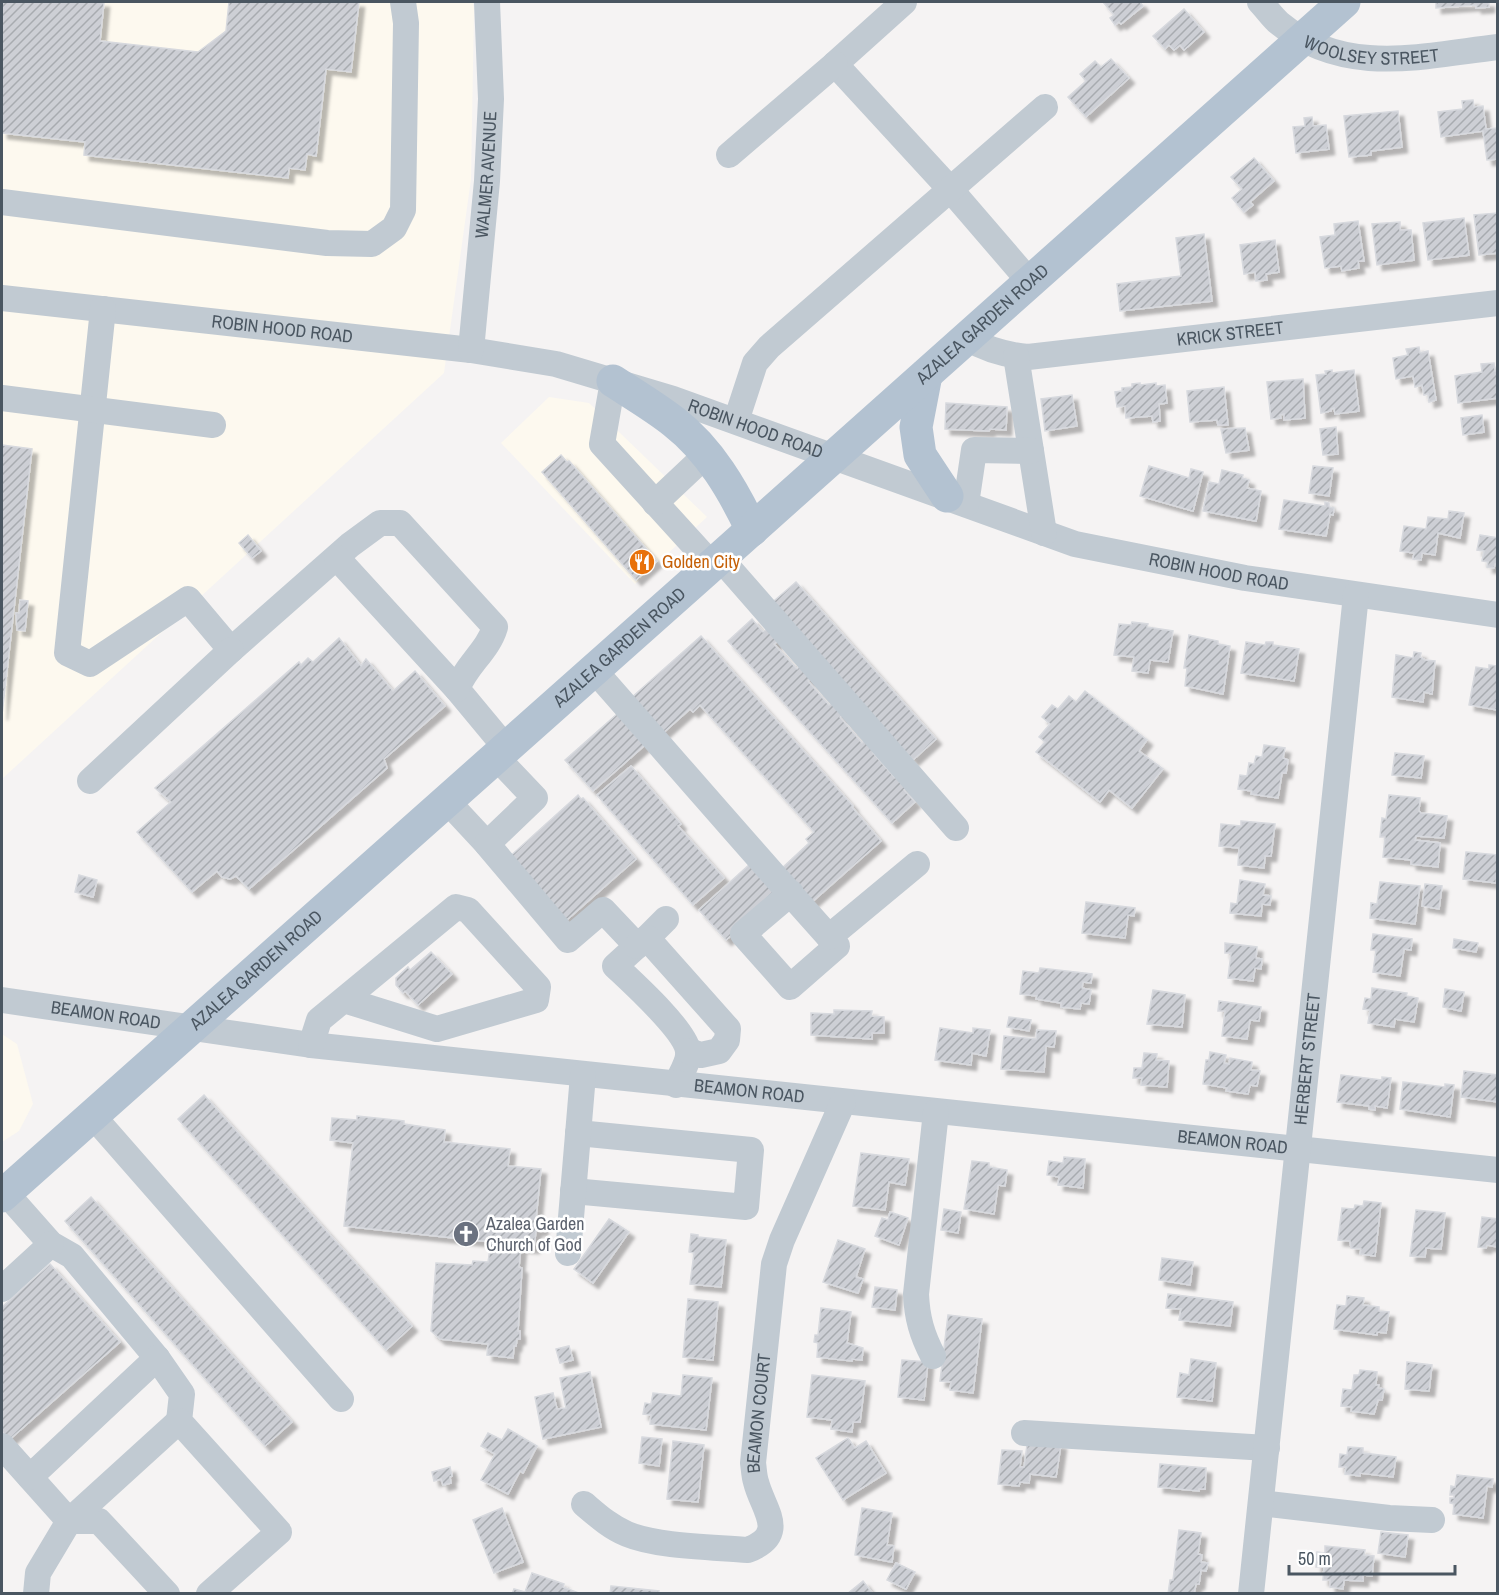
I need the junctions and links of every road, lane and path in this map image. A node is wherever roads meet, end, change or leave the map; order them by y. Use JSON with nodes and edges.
{"nodes":[{"id":1,"x":403,"y":2,"type":"edge"},
{"id":2,"x":487,"y":2,"type":"edge"},
{"id":3,"x":904,"y":2,"type":"edge"},
{"id":4,"x":1260,"y":2,"type":"edge"},
{"id":5,"x":1344,"y":2,"type":"edge"},
{"id":6,"x":1302,"y":38,"type":"junction"},
{"id":7,"x":1497,"y":47,"type":"edge"},
{"id":8,"x":835,"y":64,"type":"junction"},
{"id":9,"x":1045,"y":107,"type":"dead end"},
{"id":10,"x":729,"y":155,"type":"dead end"},
{"id":11,"x":950,"y":189,"type":"junction"},
{"id":12,"x":2,"y":202,"type":"edge"},
{"id":13,"x":1030,"y":282,"type":"junction"},
{"id":14,"x":2,"y":298,"type":"edge"},
{"id":15,"x":1497,"y":303,"type":"edge"},
{"id":16,"x":103,"y":309,"type":"junction"},
{"id":17,"x":967,"y":338,"type":"junction"},
{"id":18,"x":471,"y":350,"type":"junction"},
{"id":19,"x":1016,"y":356,"type":"junction"},
{"id":20,"x":926,"y":375,"type":"junction"},
{"id":21,"x":613,"y":381,"type":"junction"},
{"id":22,"x":2,"y":398,"type":"edge"},
{"id":23,"x":92,"y":409,"type":"junction"},
{"id":24,"x":736,"y":422,"type":"junction"},
{"id":25,"x":213,"y":425,"type":"dead end"},
{"id":26,"x":1031,"y":451,"type":"junction"},
{"id":27,"x":706,"y":455,"type":"junction"},
{"id":28,"x":834,"y":456,"type":"junction"},
{"id":29,"x":956,"y":500,"type":"junction"},
{"id":30,"x":655,"y":503,"type":"junction"},
{"id":31,"x":752,"y":530,"type":"junction"},
{"id":32,"x":1044,"y":532,"type":"junction"},
{"id":33,"x":337,"y":558,"type":"junction"},
{"id":34,"x":716,"y":562,"type":"junction"},
{"id":35,"x":1356,"y":595,"type":"junction"},
{"id":36,"x":1497,"y":615,"type":"edge"},
{"id":37,"x":231,"y":650,"type":"junction"},
{"id":38,"x":594,"y":670,"type":"junction"},
{"id":39,"x":457,"y":689,"type":"junction"},
{"id":40,"x":501,"y":753,"type":"junction"},
{"id":41,"x":90,"y":781,"type":"dead end"},
{"id":42,"x":447,"y":801,"type":"junction"},
{"id":43,"x":956,"y":828,"type":"dead end"},
{"id":44,"x":487,"y":844,"type":"junction"},
{"id":45,"x":917,"y":864,"type":"dead end"},
{"id":46,"x":791,"y":893,"type":"junction"},
{"id":47,"x":666,"y":919,"type":"dead end"},
{"id":48,"x":829,"y":936,"type":"junction"},
{"id":49,"x":642,"y":942,"type":"junction"},
{"id":50,"x":2,"y":1000,"type":"edge"},
{"id":51,"x":344,"y":1000,"type":"junction"},
{"id":52,"x":190,"y":1028,"type":"junction"},
{"id":53,"x":311,"y":1045,"type":"junction"},
{"id":54,"x":688,"y":1051,"type":"junction"},
{"id":55,"x":583,"y":1075,"type":"junction"},
{"id":56,"x":676,"y":1085,"type":"junction"},
{"id":57,"x":843,"y":1102,"type":"junction"},
{"id":58,"x":936,"y":1112,"type":"junction"},
{"id":59,"x":92,"y":1114,"type":"junction"},
{"id":60,"x":578,"y":1133,"type":"junction"},
{"id":61,"x":1298,"y":1150,"type":"junction"},
{"id":62,"x":1497,"y":1170,"type":"edge"},
{"id":63,"x":6,"y":1185,"type":"edge"},
{"id":64,"x":573,"y":1191,"type":"junction"},
{"id":65,"x":51,"y":1244,"type":"junction"},
{"id":66,"x":568,"y":1253,"type":"dead end"},
{"id":67,"x":2,"y":1289,"type":"edge"},
{"id":68,"x":933,"y":1356,"type":"dead end"},
{"id":69,"x":157,"y":1358,"type":"junction"},
{"id":70,"x":341,"y":1399,"type":"dead end"},
{"id":71,"x":179,"y":1421,"type":"junction"},
{"id":72,"x":1024,"y":1433,"type":"dead end"},
{"id":73,"x":2,"y":1446,"type":"edge"},
{"id":74,"x":1267,"y":1449,"type":"junction"},
{"id":75,"x":30,"y":1477,"type":"junction"},
{"id":76,"x":1261,"y":1503,"type":"junction"},
{"id":77,"x":584,"y":1504,"type":"dead end"},
{"id":78,"x":1432,"y":1520,"type":"dead end"},
{"id":79,"x":69,"y":1521,"type":"junction"},
{"id":80,"x":36,"y":1593,"type":"edge"},
{"id":81,"x":167,"y":1593,"type":"edge"},
{"id":82,"x":209,"y":1593,"type":"edge"},
{"id":83,"x":1251,"y":1593,"type":"edge"}],
"edges":[{"from":1,"to":12,"type":"street"},
{"from":2,"to":18,"type":"street","name":"WALMER AVENUE"},
{"from":3,"to":8,"type":"street"},
{"from":4,"to":6,"type":"street","name":"WOOLSEY STREET"},
{"from":5,"to":6,"type":"main road","name":"AZALEA GARDEN ROAD"},
{"from":6,"to":7,"type":"street","name":"WOOLSEY STREET"},
{"from":6,"to":13,"type":"main road","name":"AZALEA GARDEN ROAD"},
{"from":8,"to":10,"type":"street"},
{"from":8,"to":11,"type":"street"},
{"from":9,"to":11,"type":"street"},
{"from":11,"to":13,"type":"street"},
{"from":11,"to":24,"type":"street"},
{"from":13,"to":17,"type":"main road","name":"AZALEA GARDEN ROAD"},
{"from":14,"to":16,"type":"street","name":"ROBIN HOOD ROAD"},
{"from":15,"to":19,"type":"street","name":"KRICK STREET"},
{"from":16,"to":18,"type":"street","name":"ROBIN HOOD ROAD"},
{"from":16,"to":23,"type":"street"},
{"from":17,"to":19,"type":"street","name":"KRICK STREET"},
{"from":17,"to":20,"type":"main road","name":"AZALEA GARDEN ROAD"},
{"from":18,"to":21,"type":"street","name":"ROBIN HOOD ROAD"},
{"from":19,"to":26,"type":"street"},
{"from":20,"to":28,"type":"main road","name":"AZALEA GARDEN ROAD"},
{"from":20,"to":29,"type":"main road"},
{"from":21,"to":24,"type":"street","name":"ROBIN HOOD ROAD"},
{"from":21,"to":27,"type":"main road"},
{"from":21,"to":30,"type":"street"},
{"from":22,"to":23,"type":"street"},
{"from":23,"to":25,"type":"street"},
{"from":23,"to":37,"type":"street"},
{"from":24,"to":28,"type":"street","name":"ROBIN HOOD ROAD"},
{"from":26,"to":29,"type":"street"},
{"from":26,"to":32,"type":"street"},
{"from":27,"to":30,"type":"street"},
{"from":27,"to":31,"type":"main road"},
{"from":28,"to":29,"type":"street","name":"ROBIN HOOD ROAD"},
{"from":28,"to":31,"type":"main road","name":"AZALEA GARDEN ROAD"},
{"from":29,"to":32,"type":"street","name":"ROBIN HOOD ROAD"},
{"from":30,"to":34,"type":"street"},
{"from":31,"to":34,"type":"main road","name":"AZALEA GARDEN ROAD"},
{"from":32,"to":35,"type":"street","name":"ROBIN HOOD ROAD"},
{"from":33,"to":37,"type":"street"},
{"from":33,"to":39,"type":"street"},
{"from":33,"to":39,"type":"street"},
{"from":34,"to":38,"type":"main road","name":"AZALEA GARDEN ROAD"},
{"from":34,"to":43,"type":"street"},
{"from":35,"to":36,"type":"street","name":"ROBIN HOOD ROAD"},
{"from":35,"to":61,"type":"street","name":"HERBERT STREET"},
{"from":37,"to":41,"type":"street"},
{"from":38,"to":40,"type":"main road","name":"AZALEA GARDEN ROAD"},
{"from":38,"to":46,"type":"street"},
{"from":39,"to":40,"type":"street"},
{"from":40,"to":42,"type":"main road","name":"AZALEA GARDEN ROAD"},
{"from":40,"to":44,"type":"street"},
{"from":42,"to":44,"type":"street"},
{"from":42,"to":52,"type":"main road","name":"AZALEA GARDEN ROAD"},
{"from":44,"to":49,"type":"street"},
{"from":45,"to":48,"type":"street"},
{"from":46,"to":48,"type":"street"},
{"from":46,"to":48,"type":"street"},
{"from":47,"to":49,"type":"street"},
{"from":49,"to":54,"type":"street"},
{"from":49,"to":54,"type":"street"},
{"from":50,"to":52,"type":"street","name":"BEAMON ROAD"},
{"from":51,"to":51,"type":"street"},
{"from":51,"to":53,"type":"street"},
{"from":52,"to":53,"type":"street","name":"BEAMON ROAD"},
{"from":52,"to":59,"type":"main road","name":"AZALEA GARDEN ROAD"},
{"from":53,"to":55,"type":"street","name":"BEAMON ROAD"},
{"from":54,"to":56,"type":"street"},
{"from":55,"to":56,"type":"street","name":"BEAMON ROAD"},
{"from":55,"to":60,"type":"street"},
{"from":56,"to":57,"type":"street","name":"BEAMON ROAD"},
{"from":57,"to":58,"type":"street","name":"BEAMON ROAD"},
{"from":57,"to":77,"type":"street","name":"BEAMON COURT"},
{"from":58,"to":61,"type":"street","name":"BEAMON ROAD"},
{"from":58,"to":68,"type":"street"},
{"from":59,"to":63,"type":"main road","name":"AZALEA GARDEN ROAD"},
{"from":59,"to":70,"type":"street"},
{"from":60,"to":64,"type":"street"},
{"from":60,"to":64,"type":"street"},
{"from":61,"to":62,"type":"street","name":"BEAMON ROAD"},
{"from":61,"to":74,"type":"street","name":"HERBERT STREET"},
{"from":63,"to":65,"type":"street"},
{"from":64,"to":66,"type":"street"},
{"from":65,"to":67,"type":"street"},
{"from":65,"to":69,"type":"street"},
{"from":69,"to":71,"type":"street"},
{"from":69,"to":75,"type":"street"},
{"from":71,"to":79,"type":"street"},
{"from":71,"to":82,"type":"street"},
{"from":72,"to":74,"type":"street"},
{"from":73,"to":75,"type":"street"},
{"from":74,"to":76,"type":"street","name":"HERBERT STREET"},
{"from":75,"to":79,"type":"street"},
{"from":76,"to":78,"type":"street"},
{"from":76,"to":83,"type":"street","name":"HERBERT STREET"},
{"from":79,"to":80,"type":"street"},
{"from":79,"to":81,"type":"street"}]}
